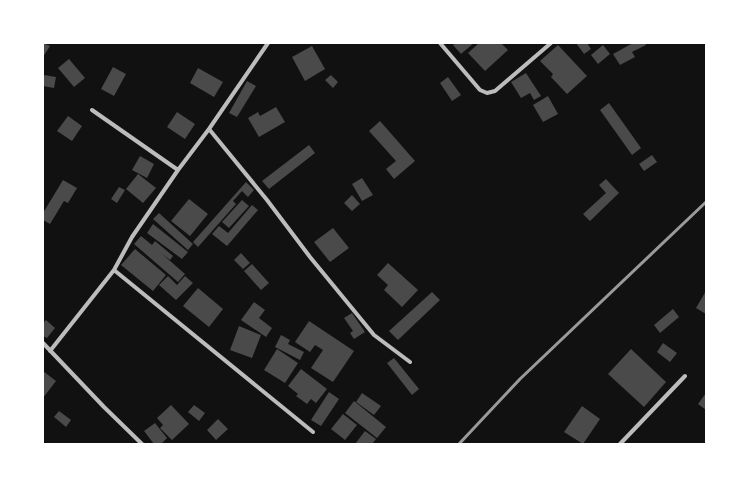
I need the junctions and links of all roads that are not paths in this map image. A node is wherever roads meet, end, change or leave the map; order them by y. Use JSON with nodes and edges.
{"nodes":[{"id":1,"x":268,"y":43,"type":"edge"},
{"id":2,"x":440,"y":43,"type":"edge"},
{"id":3,"x":551,"y":43,"type":"edge"},
{"id":4,"x":92,"y":110,"type":"dead end"},
{"id":5,"x":209,"y":130,"type":"junction"},
{"id":6,"x":178,"y":170,"type":"junction"},
{"id":7,"x":114,"y":270,"type":"junction"},
{"id":8,"x":43,"y":344,"type":"edge"},
{"id":9,"x":50,"y":351,"type":"junction"},
{"id":10,"x":410,"y":362,"type":"dead end"},
{"id":11,"x":685,"y":376,"type":"dead end"},
{"id":12,"x":313,"y":432,"type":"dead end"},
{"id":13,"x":142,"y":444,"type":"edge"},
{"id":14,"x":620,"y":444,"type":"edge"}],
"edges":[{"from":1,"to":5,"type":"street"},
{"from":2,"to":3,"type":"street"},
{"from":4,"to":6,"type":"street"},
{"from":5,"to":6,"type":"street"},
{"from":5,"to":10,"type":"street"},
{"from":6,"to":7,"type":"street"},
{"from":7,"to":9,"type":"street"},
{"from":7,"to":12,"type":"street"},
{"from":8,"to":9,"type":"street"},
{"from":9,"to":13,"type":"street"},
{"from":11,"to":14,"type":"street"}]}
